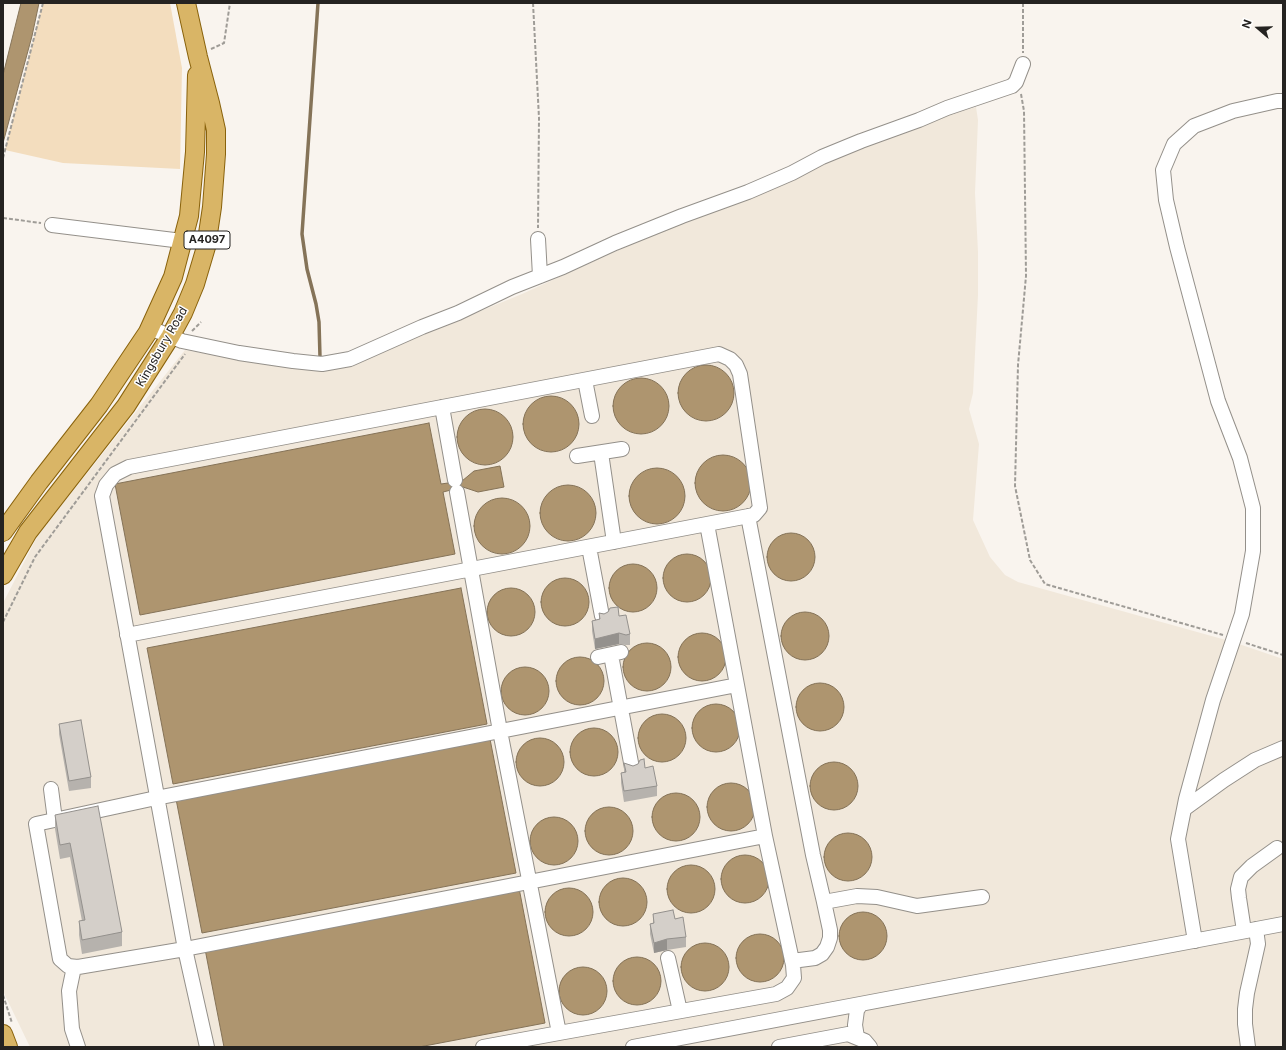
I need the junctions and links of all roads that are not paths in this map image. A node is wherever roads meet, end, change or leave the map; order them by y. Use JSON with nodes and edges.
{"nodes":[{"id":1,"x":186,"y":3,"type":"edge"},
{"id":2,"x":198,"y":57,"type":"junction"},
{"id":3,"x":1021,"y":71,"type":"road end"},
{"id":4,"x":1283,"y":100,"type":"edge"},
{"id":5,"x":52,"y":225,"type":"road end"},
{"id":6,"x":538,"y":239,"type":"road end"},
{"id":7,"x":182,"y":241,"type":"junction"},
{"id":8,"x":540,"y":276,"type":"junction"},
{"id":9,"x":150,"y":328,"type":"junction"},
{"id":10,"x":170,"y":337,"type":"junction"},
{"id":11,"x":585,"y":380,"type":"junction"},
{"id":12,"x":442,"y":407,"type":"junction"},
{"id":13,"x":592,"y":416,"type":"dead end"},
{"id":14,"x":622,"y":448,"type":"dead end"},
{"id":15,"x":601,"y":453,"type":"junction"},
{"id":16,"x":577,"y":456,"type":"dead end"},
{"id":17,"x":748,"y":516,"type":"junction"},
{"id":18,"x":707,"y":524,"type":"junction"},
{"id":19,"x":3,"y":532,"type":"edge"},
{"id":20,"x":614,"y":542,"type":"junction"},
{"id":21,"x":589,"y":547,"type":"junction"},
{"id":22,"x":471,"y":570,"type":"junction"},
{"id":23,"x":3,"y":575,"type":"edge"},
{"id":24,"x":602,"y":616,"type":"edge"},
{"id":25,"x":127,"y":635,"type":"junction"},
{"id":26,"x":610,"y":655,"type":"dead end"},
{"id":27,"x":737,"y":685,"type":"junction"},
{"id":28,"x":621,"y":708,"type":"junction"},
{"id":29,"x":500,"y":731,"type":"junction"},
{"id":30,"x":1283,"y":748,"type":"edge"},
{"id":31,"x":632,"y":768,"type":"edge"},
{"id":32,"x":51,"y":789,"type":"dead end"},
{"id":33,"x":156,"y":798,"type":"junction"},
{"id":34,"x":1184,"y":809,"type":"junction"},
{"id":35,"x":54,"y":820,"type":"junction"},
{"id":36,"x":765,"y":836,"type":"junction"},
{"id":37,"x":1277,"y":848,"type":"dead end"},
{"id":38,"x":530,"y":882,"type":"junction"},
{"id":39,"x":982,"y":897,"type":"dead end"},
{"id":40,"x":824,"y":902,"type":"junction"},
{"id":41,"x":1283,"y":924,"type":"edge"},
{"id":42,"x":1250,"y":930,"type":"junction"},
{"id":43,"x":1195,"y":941,"type":"junction"},
{"id":44,"x":185,"y":949,"type":"junction"},
{"id":45,"x":668,"y":958,"type":"dead end"},
{"id":46,"x":792,"y":962,"type":"junction"},
{"id":47,"x":74,"y":967,"type":"junction"},
{"id":48,"x":861,"y":1004,"type":"junction"},
{"id":49,"x":680,"y":1011,"type":"junction"},
{"id":50,"x":559,"y":1033,"type":"junction"},
{"id":51,"x":3,"y":1034,"type":"edge"},
{"id":52,"x":857,"y":1037,"type":"junction"},
{"id":53,"x":8,"y":1047,"type":"edge"},
{"id":54,"x":78,"y":1047,"type":"edge"},
{"id":55,"x":207,"y":1047,"type":"edge"},
{"id":56,"x":483,"y":1047,"type":"edge"},
{"id":57,"x":633,"y":1047,"type":"edge"},
{"id":58,"x":779,"y":1047,"type":"edge"},
{"id":59,"x":870,"y":1047,"type":"edge"},
{"id":60,"x":1248,"y":1047,"type":"edge"}],
"edges":[{"from":1,"to":2,"type":"main road","name":"Kingsbury Road","number":"A4097"},
{"from":2,"to":7,"type":"main road","name":"Kingsbury Road","number":"A4097"},
{"from":2,"to":10,"type":"main road","name":"Kingsbury Road","number":"A4097"},
{"from":3,"to":8,"type":"lane"},
{"from":4,"to":34,"type":"lane"},
{"from":5,"to":7,"type":"lane"},
{"from":6,"to":8,"type":"lane"},
{"from":7,"to":9,"type":"main road","name":"Kingsbury Road","number":"A4097"},
{"from":8,"to":10,"type":"lane"},
{"from":9,"to":10,"type":"lane"},
{"from":9,"to":19,"type":"main road","name":"Kingsbury Road","number":"A4097"},
{"from":10,"to":23,"type":"main road","name":"Kingsbury Road","number":"A4097"},
{"from":11,"to":12,"type":"lane"},
{"from":11,"to":13,"type":"lane"},
{"from":11,"to":17,"type":"lane"},
{"from":12,"to":22,"type":"lane"},
{"from":12,"to":25,"type":"lane"},
{"from":14,"to":15,"type":"lane"},
{"from":15,"to":16,"type":"lane"},
{"from":15,"to":20,"type":"lane"},
{"from":17,"to":18,"type":"lane"},
{"from":17,"to":40,"type":"lane"},
{"from":18,"to":20,"type":"lane"},
{"from":18,"to":27,"type":"lane"},
{"from":20,"to":21,"type":"lane"},
{"from":21,"to":22,"type":"lane"},
{"from":21,"to":24,"type":"lane"},
{"from":22,"to":25,"type":"lane"},
{"from":22,"to":29,"type":"lane"},
{"from":25,"to":33,"type":"lane"},
{"from":26,"to":28,"type":"lane"},
{"from":27,"to":28,"type":"lane"},
{"from":27,"to":36,"type":"lane"},
{"from":28,"to":29,"type":"lane"},
{"from":28,"to":31,"type":"lane"},
{"from":29,"to":33,"type":"lane"},
{"from":29,"to":38,"type":"lane"},
{"from":30,"to":34,"type":"lane"},
{"from":32,"to":35,"type":"lane"},
{"from":33,"to":35,"type":"lane"},
{"from":33,"to":44,"type":"lane"},
{"from":34,"to":43,"type":"lane"},
{"from":35,"to":47,"type":"lane"},
{"from":36,"to":38,"type":"lane"},
{"from":36,"to":46,"type":"lane"},
{"from":37,"to":42,"type":"lane"},
{"from":38,"to":44,"type":"lane"},
{"from":38,"to":50,"type":"lane"},
{"from":39,"to":40,"type":"lane"},
{"from":40,"to":46,"type":"lane"},
{"from":41,"to":42,"type":"lane"},
{"from":42,"to":43,"type":"lane"},
{"from":42,"to":60,"type":"lane"},
{"from":43,"to":48,"type":"lane"},
{"from":44,"to":47,"type":"lane"},
{"from":44,"to":55,"type":"lane"},
{"from":45,"to":49,"type":"lane"},
{"from":46,"to":49,"type":"lane"},
{"from":47,"to":54,"type":"lane"},
{"from":48,"to":52,"type":"lane"},
{"from":48,"to":57,"type":"lane"},
{"from":49,"to":50,"type":"lane"},
{"from":50,"to":56,"type":"lane"},
{"from":51,"to":53,"type":"main road"},
{"from":52,"to":58,"type":"lane"},
{"from":52,"to":59,"type":"lane"}]}
